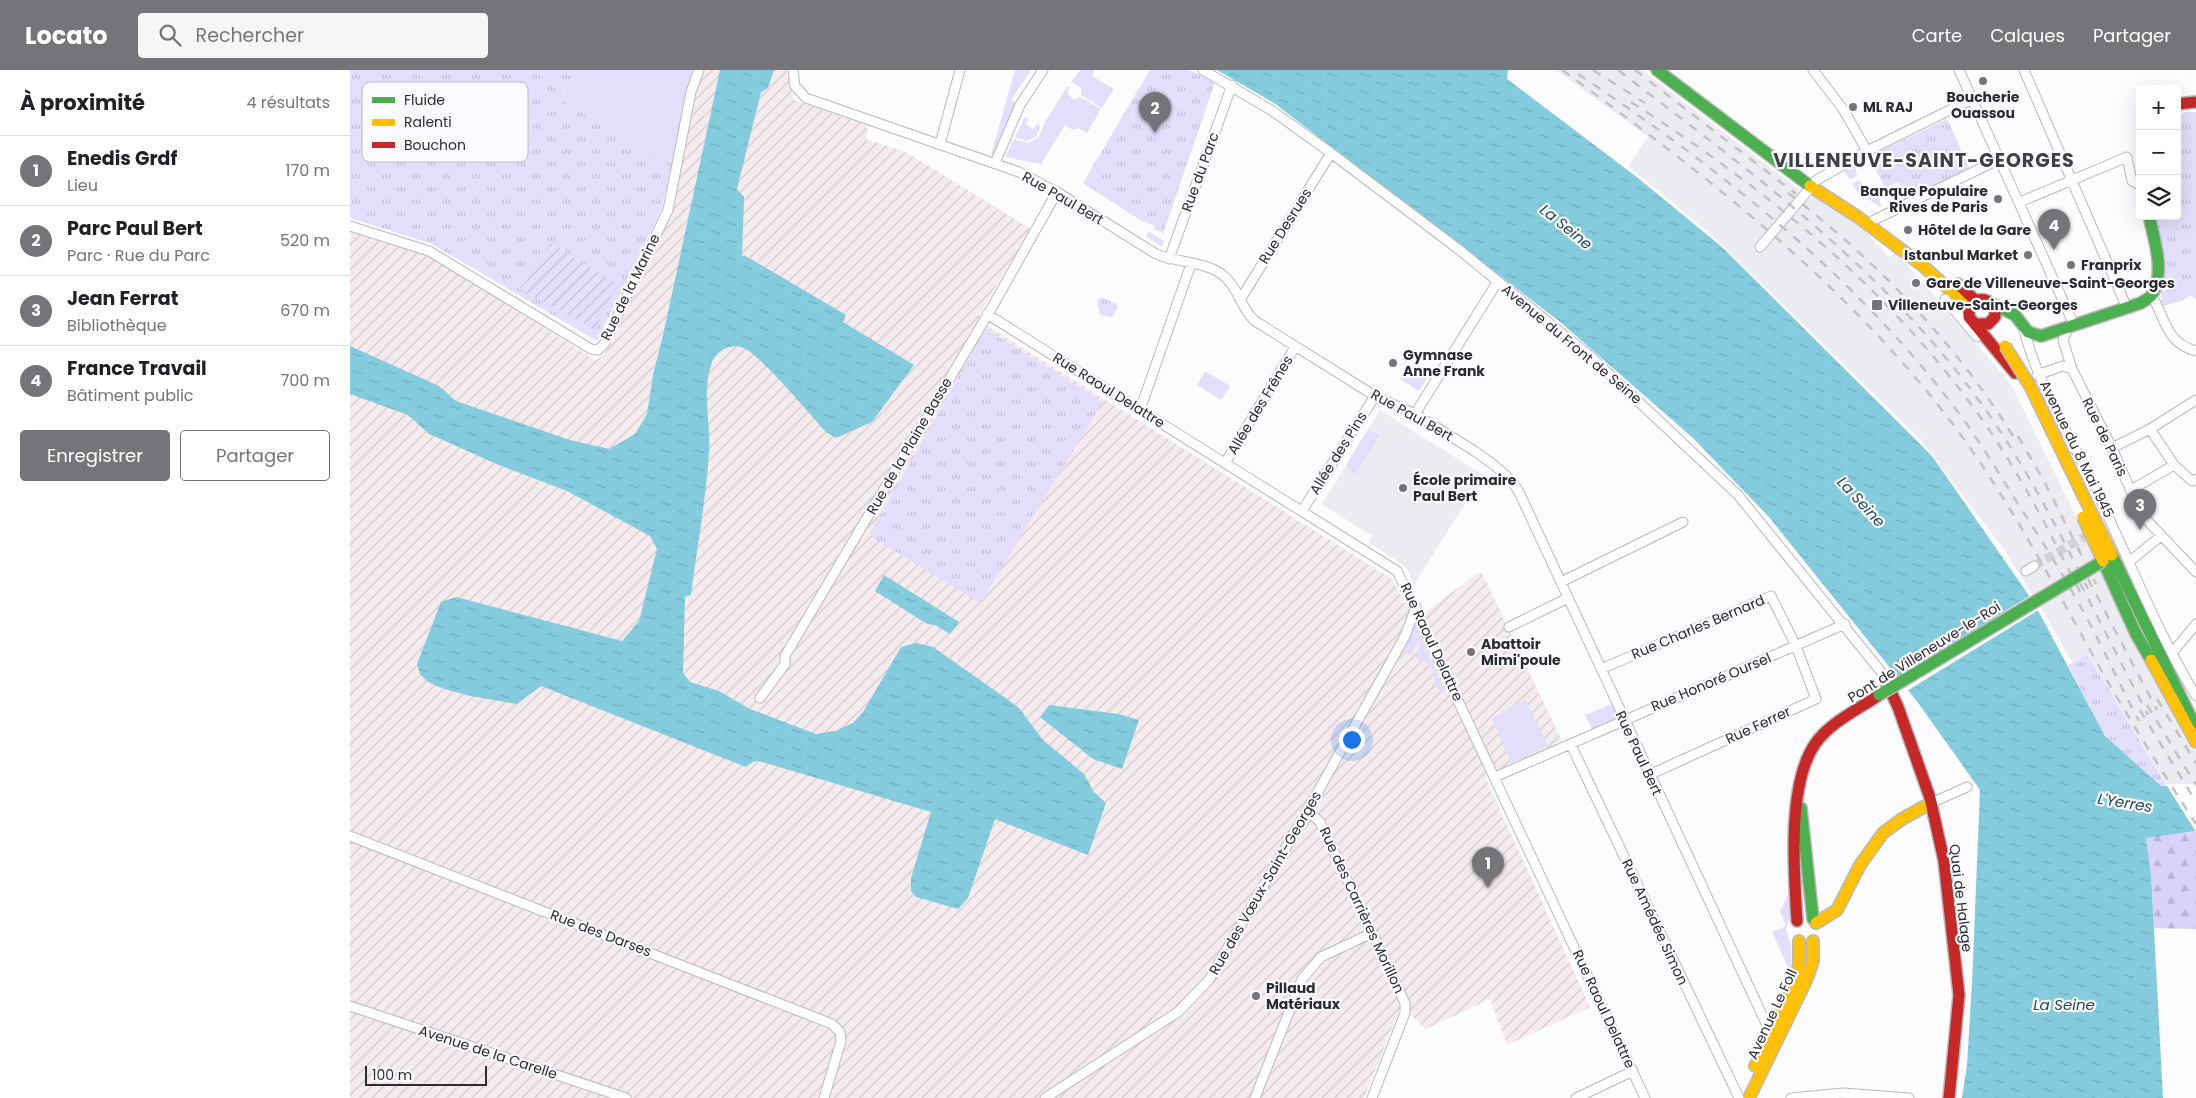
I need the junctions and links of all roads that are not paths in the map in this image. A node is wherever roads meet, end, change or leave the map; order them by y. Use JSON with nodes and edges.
{"nodes":[{"id":1,"x":699,"y":70,"type":"edge"},
{"id":2,"x":793,"y":70,"type":"edge"},
{"id":3,"x":960,"y":70,"type":"edge"},
{"id":4,"x":1043,"y":70,"type":"edge"},
{"id":5,"x":1204,"y":70,"type":"edge"},
{"id":6,"x":1657,"y":70,"type":"edge"},
{"id":7,"x":1671,"y":70,"type":"edge"},
{"id":8,"x":1814,"y":70,"type":"edge"},
{"id":9,"x":1959,"y":70,"type":"edge"},
{"id":10,"x":2024,"y":70,"type":"edge"},
{"id":11,"x":1232,"y":85,"type":"junction"},
{"id":12,"x":1972,"y":99,"type":"junction"},
{"id":13,"x":2196,"y":102,"type":"edge"},
{"id":14,"x":2181,"y":104,"type":"edge"},
{"id":15,"x":940,"y":144,"type":"junction"},
{"id":16,"x":1867,"y":151,"type":"junction"},
{"id":17,"x":1331,"y":153,"type":"junction"},
{"id":18,"x":2000,"y":159,"type":"junction"},
{"id":19,"x":995,"y":163,"type":"junction"},
{"id":20,"x":2072,"y":180,"type":"junction"},
{"id":21,"x":1813,"y":184,"type":"junction"},
{"id":22,"x":2136,"y":184,"type":"edge"},
{"id":23,"x":1057,"y":192,"type":"junction"},
{"id":24,"x":2020,"y":202,"type":"junction"},
{"id":25,"x":1874,"y":220,"type":"junction"},
{"id":26,"x":2150,"y":220,"type":"edge"},
{"id":27,"x":350,"y":226,"type":"edge"},
{"id":28,"x":1760,"y":247,"type":"dead end"},
{"id":29,"x":1169,"y":259,"type":"junction"},
{"id":30,"x":1191,"y":264,"type":"junction"},
{"id":31,"x":1498,"y":281,"type":"junction"},
{"id":32,"x":2152,"y":296,"type":"junction"},
{"id":33,"x":1945,"y":299,"type":"dead end"},
{"id":34,"x":1240,"y":300,"type":"junction"},
{"id":35,"x":1993,"y":304,"type":"junction"},
{"id":36,"x":2127,"y":308,"type":"junction"},
{"id":37,"x":987,"y":314,"type":"junction"},
{"id":38,"x":1971,"y":314,"type":"junction"},
{"id":39,"x":2017,"y":317,"type":"junction"},
{"id":40,"x":1993,"y":320,"type":"junction"},
{"id":41,"x":2074,"y":325,"type":"junction"},
{"id":42,"x":2027,"y":333,"type":"junction"},
{"id":43,"x":2066,"y":334,"type":"dead end"},
{"id":44,"x":1295,"y":347,"type":"junction"},
{"id":45,"x":2000,"y":349,"type":"junction"},
{"id":46,"x":2196,"y":351,"type":"edge"},
{"id":47,"x":2072,"y":369,"type":"junction"},
{"id":48,"x":2037,"y":375,"type":"junction"},
{"id":49,"x":1375,"y":396,"type":"junction"},
{"id":50,"x":2196,"y":400,"type":"edge"},
{"id":51,"x":1140,"y":410,"type":"junction"},
{"id":52,"x":1415,"y":414,"type":"junction"},
{"id":53,"x":2150,"y":429,"type":"junction"},
{"id":54,"x":2112,"y":448,"type":"junction"},
{"id":55,"x":1225,"y":463,"type":"junction"},
{"id":56,"x":2174,"y":466,"type":"junction"},
{"id":57,"x":2196,"y":479,"type":"edge"},
{"id":58,"x":2131,"y":490,"type":"junction"},
{"id":59,"x":1302,"y":511,"type":"junction"},
{"id":60,"x":1683,"y":522,"type":"dead end"},
{"id":61,"x":2162,"y":536,"type":"junction"},
{"id":62,"x":2107,"y":558,"type":"junction"},
{"id":63,"x":2130,"y":561,"type":"junction"},
{"id":64,"x":2034,"y":566,"type":"tunnel mouth"},
{"id":65,"x":2026,"y":570,"type":"dead end"},
{"id":66,"x":2196,"y":572,"type":"edge"},
{"id":67,"x":1561,"y":582,"type":"junction"},
{"id":68,"x":1568,"y":598,"type":"junction"},
{"id":69,"x":1416,"y":607,"type":"junction"},
{"id":70,"x":1845,"y":624,"type":"junction"},
{"id":71,"x":2196,"y":624,"type":"edge"},
{"id":72,"x":1509,"y":626,"type":"dead end"},
{"id":73,"x":1796,"y":646,"type":"junction"},
{"id":74,"x":2172,"y":652,"type":"junction"},
{"id":75,"x":1601,"y":669,"type":"junction"},
{"id":76,"x":1885,"y":679,"type":"joint"},
{"id":77,"x":2196,"y":696,"type":"edge"},
{"id":78,"x":760,"y":698,"type":"dead end"},
{"id":79,"x":1625,"y":720,"type":"junction"},
{"id":80,"x":2196,"y":728,"type":"edge"},
{"id":81,"x":2196,"y":742,"type":"edge"},
{"id":82,"x":1571,"y":745,"type":"junction"},
{"id":83,"x":1650,"y":775,"type":"junction"},
{"id":84,"x":1495,"y":777,"type":"junction"},
{"id":85,"x":1967,"y":787,"type":"dead end"},
{"id":86,"x":1798,"y":798,"type":"junction"},
{"id":87,"x":1931,"y":803,"type":"junction"},
{"id":88,"x":1308,"y":811,"type":"junction"},
{"id":89,"x":350,"y":836,"type":"edge"},
{"id":90,"x":1797,"y":921,"type":"junction"},
{"id":91,"x":1814,"y":921,"type":"junction"},
{"id":92,"x":1372,"y":932,"type":"junction"},
{"id":93,"x":1813,"y":940,"type":"junction"},
{"id":94,"x":1800,"y":941,"type":"junction"},
{"id":95,"x":350,"y":1006,"type":"edge"},
{"id":96,"x":1770,"y":1032,"type":"junction"},
{"id":97,"x":1633,"y":1071,"type":"junction"},
{"id":98,"x":626,"y":1098,"type":"edge"},
{"id":99,"x":824,"y":1098,"type":"edge"},
{"id":100,"x":1046,"y":1098,"type":"edge"},
{"id":101,"x":1255,"y":1098,"type":"edge"},
{"id":102,"x":1372,"y":1098,"type":"edge"},
{"id":103,"x":1576,"y":1098,"type":"edge"},
{"id":104,"x":1645,"y":1098,"type":"edge"},
{"id":105,"x":1740,"y":1098,"type":"edge"},
{"id":106,"x":1749,"y":1098,"type":"edge"},
{"id":107,"x":1791,"y":1098,"type":"edge"},
{"id":108,"x":1909,"y":1098,"type":"edge"},
{"id":109,"x":1949,"y":1098,"type":"edge"}],
"edges":[{"from":1,"to":27,"type":"street","name":"Rue de la Marine"},
{"from":2,"to":15,"type":"street","name":"Rue Paul Bert"},
{"from":3,"to":15,"type":"street"},
{"from":4,"to":19,"type":"street"},
{"from":5,"to":11,"type":"street","name":"Avenue du Front de Seine"},
{"from":6,"to":21,"type":"main road","name":"Avenue du 8 Mai 1945"},
{"from":7,"to":21,"type":"main road","name":"Avenue du 8 Mai 1945"},
{"from":8,"to":16,"type":"street"},
{"from":9,"to":12,"type":"street"},
{"from":10,"to":20,"type":"street"},
{"from":11,"to":17,"type":"street","name":"Avenue du Front de Seine"},
{"from":11,"to":29,"type":"street","name":"Rue du Parc"},
{"from":12,"to":16,"type":"street"},
{"from":12,"to":18,"type":"street"},
{"from":13,"to":14,"type":"main road"},
{"from":15,"to":19,"type":"street","name":"Rue Paul Bert"},
{"from":16,"to":21,"type":"street"},
{"from":17,"to":31,"type":"street","name":"Avenue du Front de Seine"},
{"from":17,"to":34,"type":"street","name":"Rue Desrues"},
{"from":18,"to":24,"type":"street"},
{"from":18,"to":25,"type":"street"},
{"from":19,"to":23,"type":"street","name":"Rue Paul Bert"},
{"from":20,"to":22,"type":"street"},
{"from":20,"to":24,"type":"street"},
{"from":20,"to":36,"type":"street"},
{"from":21,"to":25,"type":"main road","name":"Avenue du 8 Mai 1945"},
{"from":21,"to":28,"type":"street"},
{"from":21,"to":38,"type":"main road","name":"Avenue du 8 Mai 1945"},
{"from":23,"to":29,"type":"street","name":"Rue Paul Bert"},
{"from":23,"to":37,"type":"street","name":"Rue de la Plaine Basse"},
{"from":24,"to":41,"type":"street"},
{"from":25,"to":38,"type":"main road","name":"Avenue du 8 Mai 1945"},
{"from":26,"to":32,"type":"main road"},
{"from":29,"to":30,"type":"street","name":"Rue Paul Bert"},
{"from":30,"to":34,"type":"street","name":"Rue Paul Bert"},
{"from":30,"to":51,"type":"street"},
{"from":31,"to":52,"type":"street"},
{"from":31,"to":70,"type":"street","name":"Avenue du Front de Seine"},
{"from":32,"to":36,"type":"main road"},
{"from":32,"to":46,"type":"street"},
{"from":33,"to":38,"type":"street","name":"Avenue du 8 Mai 1945"},
{"from":34,"to":44,"type":"street","name":"Rue Paul Bert"},
{"from":35,"to":38,"type":"main road"},
{"from":35,"to":39,"type":"main road"},
{"from":35,"to":40,"type":"main road"},
{"from":36,"to":41,"type":"main road"},
{"from":37,"to":51,"type":"street","name":"Rue Raoul Delattre"},
{"from":37,"to":78,"type":"street","name":"Rue de la Plaine Basse"},
{"from":38,"to":40,"type":"main road"},
{"from":38,"to":45,"type":"main road","name":"Avenue du 8 Mai 1945"},
{"from":39,"to":40,"type":"main road"},
{"from":39,"to":42,"type":"main road"},
{"from":40,"to":45,"type":"main road","name":"Avenue du 8 Mai 1945"},
{"from":41,"to":42,"type":"main road"},
{"from":42,"to":48,"type":"street"},
{"from":43,"to":47,"type":"street","name":"Rue de Paris"},
{"from":44,"to":49,"type":"street","name":"Rue Paul Bert"},
{"from":44,"to":55,"type":"street","name":"Allée des Frênes"},
{"from":45,"to":62,"type":"main road","name":"Avenue du 8 Mai 1945","bridge":true},
{"from":47,"to":48,"type":"street"},
{"from":47,"to":54,"type":"street","name":"Rue de Paris"},
{"from":48,"to":63,"type":"street"},
{"from":49,"to":52,"type":"street","name":"Rue Paul Bert"},
{"from":49,"to":59,"type":"street","name":"Allée des Pins"},
{"from":50,"to":53,"type":"street"},
{"from":51,"to":55,"type":"street","name":"Rue Raoul Delattre"},
{"from":52,"to":67,"type":"street","name":"Rue Paul Bert"},
{"from":53,"to":54,"type":"street"},
{"from":53,"to":56,"type":"street"},
{"from":54,"to":58,"type":"street","name":"Rue de Paris"},
{"from":55,"to":59,"type":"street","name":"Rue Raoul Delattre"},
{"from":56,"to":57,"type":"street"},
{"from":56,"to":58,"type":"street"},
{"from":58,"to":61,"type":"street","name":"Rue de Paris"},
{"from":59,"to":69,"type":"street","name":"Rue Raoul Delattre"},
{"from":60,"to":67,"type":"street"},
{"from":61,"to":63,"type":"street"},
{"from":61,"to":66,"type":"street","name":"Rue de Paris"},
{"from":62,"to":80,"type":"main road","name":"Avenue du 8 Mai 1945"},
{"from":62,"to":81,"type":"main road","name":"Avenue du 8 Mai 1945"},
{"from":62,"to":86,"type":"main road","name":"Pont de Villeneuve-le-Roi","bridge":true},
{"from":63,"to":74,"type":"street"},
{"from":64,"to":65,"type":"street"},
{"from":67,"to":68,"type":"street","name":"Rue Paul Bert"},
{"from":68,"to":72,"type":"street"},
{"from":68,"to":75,"type":"street","name":"Rue Paul Bert"},
{"from":69,"to":84,"type":"street","name":"Rue Raoul Delattre"},
{"from":69,"to":88,"type":"street","name":"Rue des Vœux-Saint-Georges"},
{"from":70,"to":73,"type":"street","name":"Rue Honoré Oursel"},
{"from":70,"to":76,"type":"street","name":"Avenue du Front de Seine"},
{"from":71,"to":74,"type":"street"},
{"from":73,"to":75,"type":"street","name":"Rue Charles Bernard"},
{"from":73,"to":79,"type":"street","name":"Rue Honoré Oursel"},
{"from":73,"to":83,"type":"street","name":"Rue Ferrer"},
{"from":74,"to":77,"type":"street"},
{"from":75,"to":79,"type":"street","name":"Rue Paul Bert"},
{"from":76,"to":87,"type":"main road","name":"Quai de Halage"},
{"from":79,"to":82,"type":"street","name":"Rue Honoré Oursel"},
{"from":79,"to":83,"type":"street","name":"Rue Paul Bert"},
{"from":82,"to":84,"type":"street","name":"Rue Honoré Oursel"},
{"from":82,"to":105,"type":"street","name":"Rue Amédée Simon"},
{"from":83,"to":96,"type":"street","name":"Rue Paul Bert"},
{"from":84,"to":97,"type":"street","name":"Rue Raoul Delattre"},
{"from":85,"to":87,"type":"street"},
{"from":86,"to":90,"type":"main road","name":"Pont de Villeneuve-le-Roi"},
{"from":86,"to":91,"type":"main road","name":"Pont de Villeneuve-le-Roi"},
{"from":87,"to":91,"type":"main road"},
{"from":87,"to":109,"type":"main road","name":"Quai de Halage"},
{"from":88,"to":92,"type":"street","name":"Rue des Carrières Morillon"},
{"from":88,"to":100,"type":"street","name":"Rue des Vœux-Saint-Georges"},
{"from":89,"to":99,"type":"street","name":"Rue des Darses"},
{"from":90,"to":91,"type":"main road"},
{"from":90,"to":94,"type":"main road"},
{"from":91,"to":93,"type":"main road"},
{"from":92,"to":101,"type":"street"},
{"from":92,"to":102,"type":"street","name":"Rue des Carrières Morillon"},
{"from":93,"to":94,"type":"main road"},
{"from":93,"to":106,"type":"main road","name":"Avenue Le Foll"},
{"from":94,"to":96,"type":"main road","name":"Avenue Le Foll"},
{"from":95,"to":98,"type":"street","name":"Avenue de la Carelle"},
{"from":96,"to":105,"type":"main road","name":"Avenue Le Foll"},
{"from":97,"to":103,"type":"street"},
{"from":97,"to":104,"type":"street","name":"Rue Raoul Delattre"},
{"from":107,"to":108,"type":"street"}]}
